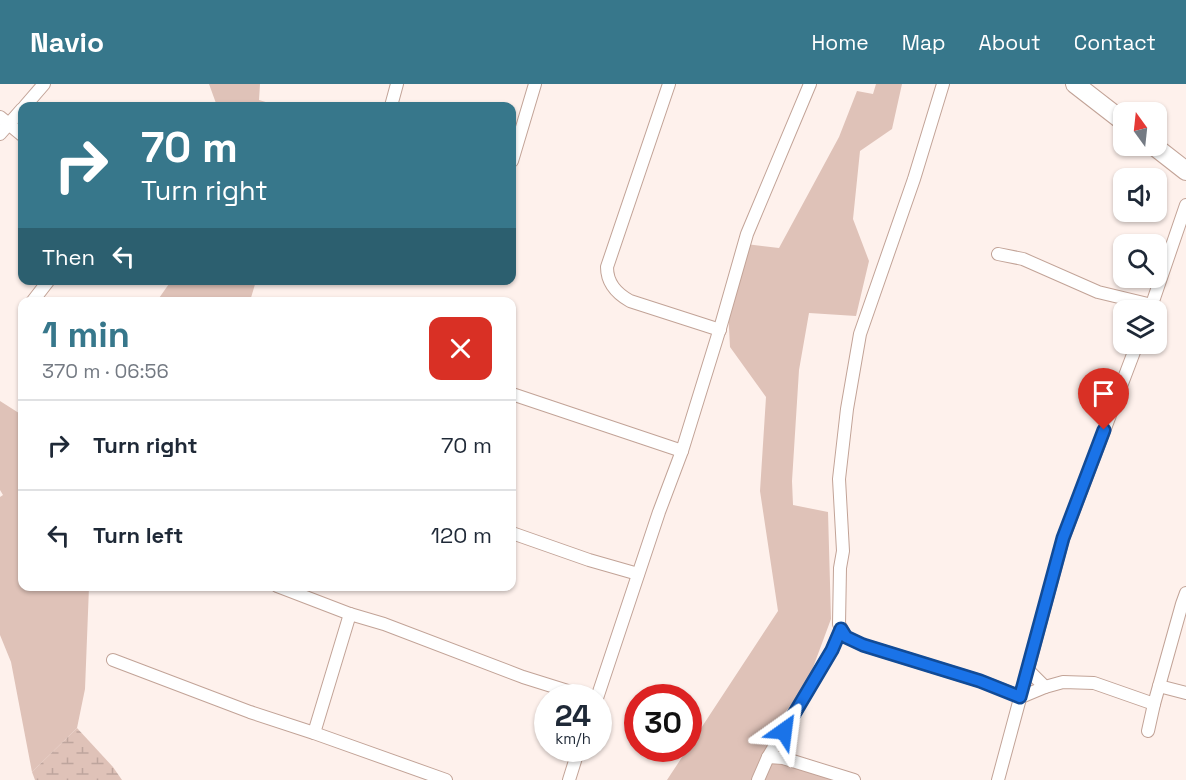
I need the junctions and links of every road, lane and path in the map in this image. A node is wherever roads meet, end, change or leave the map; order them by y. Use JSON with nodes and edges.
{"nodes":[{"id":1,"x":44,"y":84,"type":"edge"},
{"id":2,"x":397,"y":84,"type":"edge"},
{"id":3,"x":534,"y":84,"type":"edge"},
{"id":4,"x":669,"y":84,"type":"edge"},
{"id":5,"x":810,"y":84,"type":"edge"},
{"id":6,"x":943,"y":84,"type":"edge"},
{"id":7,"x":1075,"y":84,"type":"edge"},
{"id":8,"x":27,"y":102,"type":"edge"},
{"id":9,"x":392,"y":102,"type":"edge"},
{"id":10,"x":1113,"y":113,"type":"edge"},
{"id":11,"x":14,"y":115,"type":"edge"},
{"id":12,"x":0,"y":134,"type":"edge"},
{"id":13,"x":516,"y":147,"type":"edge"},
{"id":14,"x":1167,"y":156,"type":"edge"},
{"id":15,"x":1186,"y":171,"type":"edge"},
{"id":16,"x":1186,"y":205,"type":"edge"},
{"id":17,"x":998,"y":254,"type":"dead end"},
{"id":18,"x":45,"y":285,"type":"edge"},
{"id":19,"x":36,"y":297,"type":"edge"},
{"id":20,"x":1124,"y":300,"type":"edge"},
{"id":21,"x":1154,"y":300,"type":"edge"},
{"id":22,"x":720,"y":330,"type":"junction"},
{"id":23,"x":1133,"y":354,"type":"edge"},
{"id":24,"x":516,"y":395,"type":"edge"},
{"id":25,"x":682,"y":451,"type":"junction"},
{"id":26,"x":516,"y":534,"type":"edge"},
{"id":27,"x":638,"y":574,"type":"junction"},
{"id":28,"x":290,"y":591,"type":"edge"},
{"id":29,"x":1186,"y":593,"type":"edge"},
{"id":30,"x":350,"y":614,"type":"junction"},
{"id":31,"x":841,"y":629,"type":"junction"},
{"id":32,"x":112,"y":660,"type":"dead end"},
{"id":33,"x":1028,"y":670,"type":"junction"},
{"id":34,"x":545,"y":684,"type":"edge"},
{"id":35,"x":602,"y":684,"type":"edge"},
{"id":36,"x":1159,"y":686,"type":"junction"},
{"id":37,"x":1045,"y":687,"type":"junction"},
{"id":38,"x":1186,"y":693,"type":"edge"},
{"id":39,"x":1020,"y":697,"type":"junction"},
{"id":40,"x":1154,"y":704,"type":"junction"},
{"id":41,"x":1148,"y":731,"type":"dead end"},
{"id":42,"x":314,"y":733,"type":"junction"},
{"id":43,"x":771,"y":752,"type":"junction"},
{"id":44,"x":575,"y":762,"type":"edge"},
{"id":45,"x":446,"y":780,"type":"edge"},
{"id":46,"x":569,"y":780,"type":"edge"},
{"id":47,"x":758,"y":780,"type":"edge"},
{"id":48,"x":854,"y":780,"type":"edge"},
{"id":49,"x":998,"y":780,"type":"edge"}],
"edges":[{"from":1,"to":8,"type":"street"},
{"from":2,"to":9,"type":"street"},
{"from":3,"to":13,"type":"street"},
{"from":4,"to":22,"type":"street"},
{"from":5,"to":22,"type":"street"},
{"from":6,"to":31,"type":"street"},
{"from":7,"to":10,"type":"main road"},
{"from":11,"to":12,"type":"street"},
{"from":14,"to":15,"type":"main road"},
{"from":16,"to":21,"type":"street"},
{"from":17,"to":20,"type":"street"},
{"from":18,"to":19,"type":"street"},
{"from":22,"to":25,"type":"street"},
{"from":23,"to":33,"type":"street"},
{"from":24,"to":25,"type":"street"},
{"from":25,"to":27,"type":"street"},
{"from":26,"to":27,"type":"street"},
{"from":27,"to":35,"type":"street"},
{"from":28,"to":30,"type":"street"},
{"from":29,"to":36,"type":"street"},
{"from":30,"to":34,"type":"street"},
{"from":30,"to":42,"type":"street"},
{"from":31,"to":39,"type":"street"},
{"from":31,"to":43,"type":"street"},
{"from":32,"to":42,"type":"street"},
{"from":33,"to":37,"type":"street"},
{"from":33,"to":39,"type":"street"},
{"from":36,"to":38,"type":"street"},
{"from":36,"to":40,"type":"street"},
{"from":37,"to":39,"type":"street"},
{"from":37,"to":40,"type":"street"},
{"from":39,"to":49,"type":"street"},
{"from":40,"to":41,"type":"street"},
{"from":42,"to":45,"type":"street"},
{"from":43,"to":47,"type":"street"},
{"from":43,"to":48,"type":"street"},
{"from":44,"to":46,"type":"street"}]}
